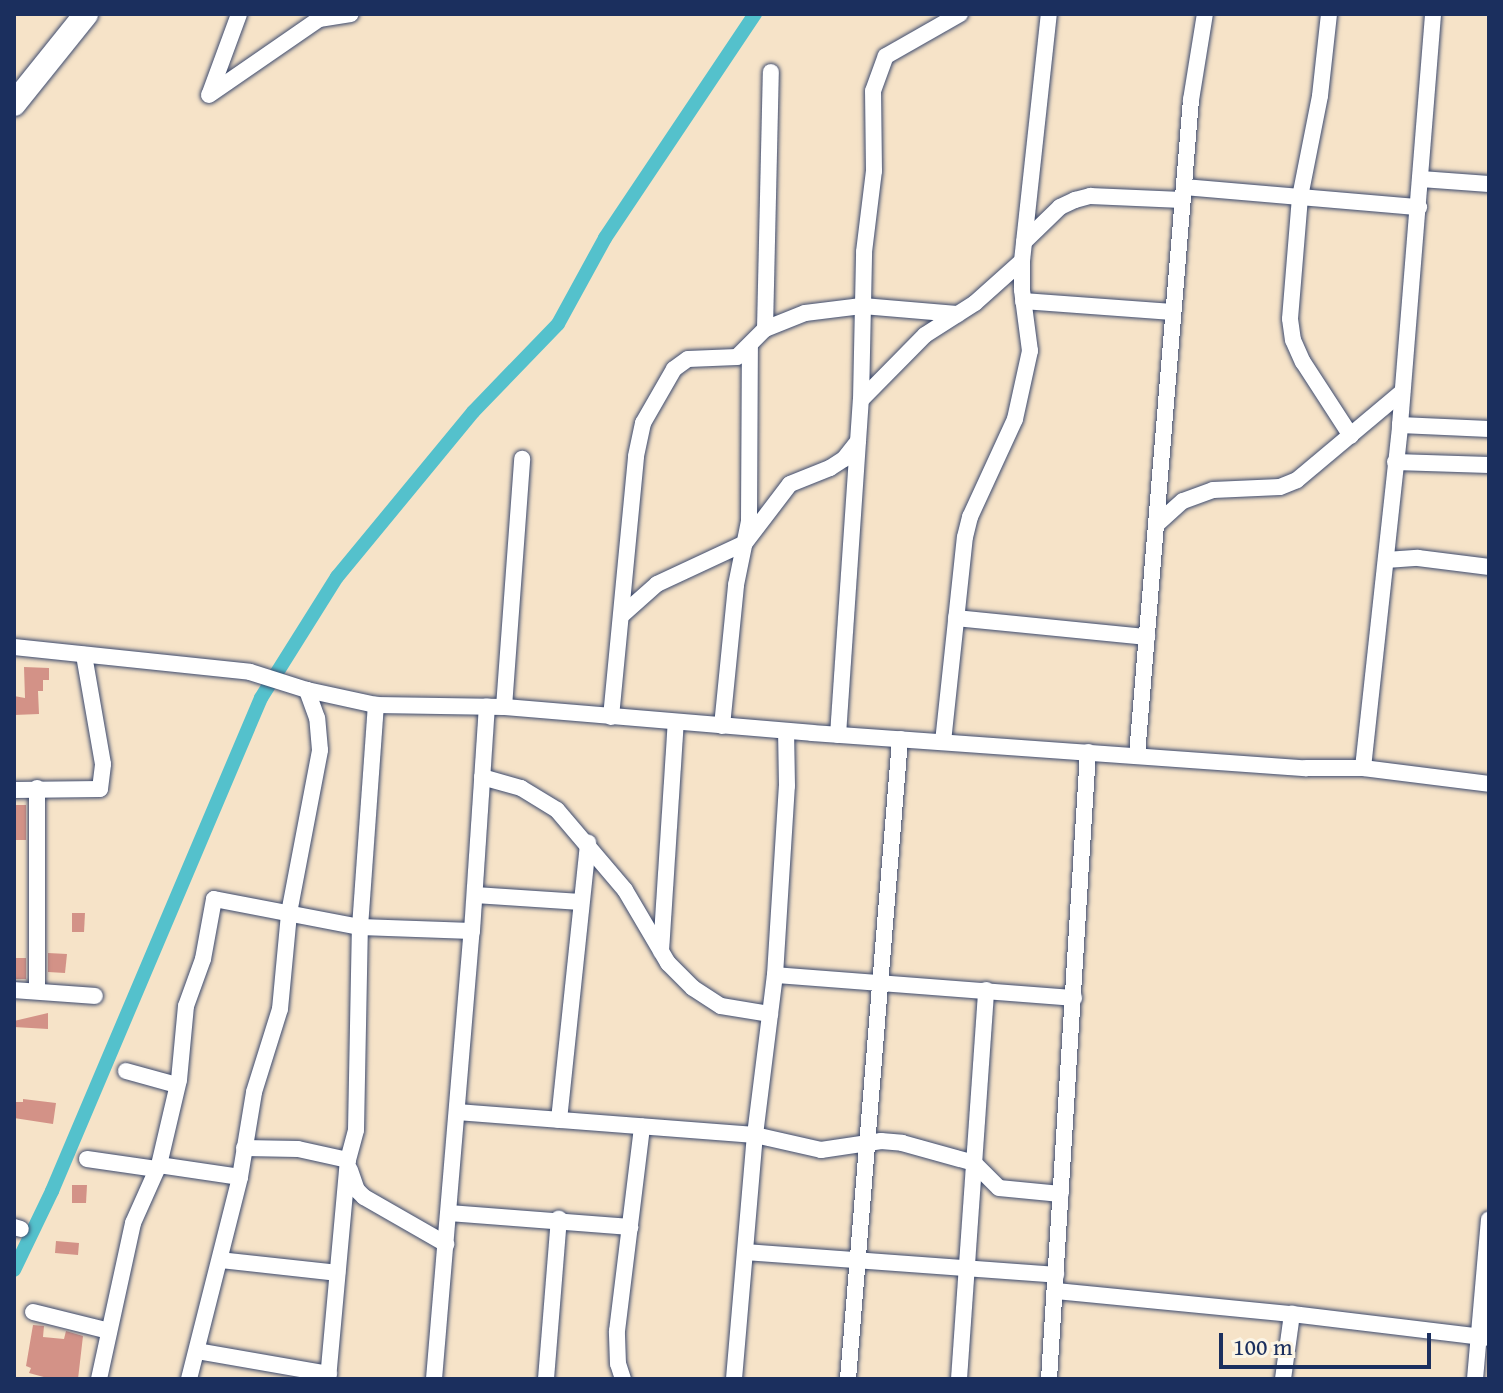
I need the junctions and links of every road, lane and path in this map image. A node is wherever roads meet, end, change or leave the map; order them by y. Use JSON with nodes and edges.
{"nodes":[{"id":1,"x":86,"y":14,"type":"edge"},
{"id":2,"x":239,"y":14,"type":"edge"},
{"id":3,"x":351,"y":14,"type":"edge"},
{"id":4,"x":960,"y":14,"type":"edge"},
{"id":5,"x":1049,"y":14,"type":"edge"},
{"id":6,"x":1205,"y":14,"type":"edge"},
{"id":7,"x":1329,"y":14,"type":"edge"},
{"id":8,"x":1433,"y":14,"type":"edge"},
{"id":9,"x":771,"y":72,"type":"dead end"},
{"id":10,"x":14,"y":104,"type":"edge"},
{"id":11,"x":1421,"y":179,"type":"junction"},
{"id":12,"x":1489,"y":184,"type":"edge"},
{"id":13,"x":1183,"y":193,"type":"junction"},
{"id":14,"x":1300,"y":197,"type":"junction"},
{"id":15,"x":1419,"y":207,"type":"junction"},
{"id":16,"x":1024,"y":242,"type":"junction"},
{"id":17,"x":1022,"y":261,"type":"junction"},
{"id":18,"x":1023,"y":301,"type":"junction"},
{"id":19,"x":862,"y":306,"type":"junction"},
{"id":20,"x":1173,"y":312,"type":"junction"},
{"id":21,"x":958,"y":314,"type":"junction"},
{"id":22,"x":765,"y":329,"type":"junction"},
{"id":23,"x":750,"y":347,"type":"junction"},
{"id":24,"x":1402,"y":392,"type":"junction"},
{"id":25,"x":861,"y":400,"type":"junction"},
{"id":26,"x":1400,"y":425,"type":"junction"},
{"id":27,"x":1489,"y":429,"type":"edge"},
{"id":28,"x":1351,"y":436,"type":"junction"},
{"id":29,"x":859,"y":440,"type":"junction"},
{"id":30,"x":522,"y":459,"type":"dead end"},
{"id":31,"x":1395,"y":462,"type":"junction"},
{"id":32,"x":1489,"y":465,"type":"edge"},
{"id":33,"x":1156,"y":525,"type":"junction"},
{"id":34,"x":745,"y":543,"type":"junction"},
{"id":35,"x":1386,"y":560,"type":"junction"},
{"id":36,"x":1489,"y":566,"type":"edge"},
{"id":37,"x":621,"y":616,"type":"junction"},
{"id":38,"x":956,"y":618,"type":"junction"},
{"id":39,"x":1147,"y":637,"type":"junction"},
{"id":40,"x":14,"y":647,"type":"edge"},
{"id":41,"x":84,"y":655,"type":"junction"},
{"id":42,"x":307,"y":690,"type":"junction"},
{"id":43,"x":376,"y":705,"type":"junction"},
{"id":44,"x":487,"y":707,"type":"junction"},
{"id":45,"x":504,"y":707,"type":"junction"},
{"id":46,"x":611,"y":717,"type":"junction"},
{"id":47,"x":676,"y":722,"type":"junction"},
{"id":48,"x":722,"y":726,"type":"junction"},
{"id":49,"x":786,"y":731,"type":"junction"},
{"id":50,"x":838,"y":735,"type":"junction"},
{"id":51,"x":900,"y":739,"type":"junction"},
{"id":52,"x":943,"y":742,"type":"junction"},
{"id":53,"x":1088,"y":752,"type":"junction"},
{"id":54,"x":1137,"y":755,"type":"junction"},
{"id":55,"x":1363,"y":768,"type":"junction"},
{"id":56,"x":482,"y":777,"type":"junction"},
{"id":57,"x":1489,"y":784,"type":"edge"},
{"id":58,"x":37,"y":788,"type":"junction"},
{"id":59,"x":14,"y":790,"type":"edge"},
{"id":60,"x":588,"y":843,"type":"junction"},
{"id":61,"x":475,"y":895,"type":"junction"},
{"id":62,"x":581,"y":902,"type":"junction"},
{"id":63,"x":289,"y":913,"type":"junction"},
{"id":64,"x":360,"y":927,"type":"junction"},
{"id":65,"x":472,"y":931,"type":"junction"},
{"id":66,"x":661,"y":951,"type":"junction"},
{"id":67,"x":775,"y":975,"type":"junction"},
{"id":68,"x":879,"y":981,"type":"junction"},
{"id":69,"x":14,"y":990,"type":"edge"},
{"id":70,"x":986,"y":990,"type":"junction"},
{"id":71,"x":37,"y":991,"type":"junction"},
{"id":72,"x":95,"y":996,"type":"dead end"},
{"id":73,"x":1074,"y":998,"type":"junction"},
{"id":74,"x":770,"y":1014,"type":"junction"},
{"id":75,"x":126,"y":1071,"type":"dead end"},
{"id":76,"x":177,"y":1085,"type":"junction"},
{"id":77,"x":457,"y":1112,"type":"junction"},
{"id":78,"x":559,"y":1120,"type":"junction"},
{"id":79,"x":642,"y":1127,"type":"junction"},
{"id":80,"x":755,"y":1135,"type":"junction"},
{"id":81,"x":866,"y":1144,"type":"junction"},
{"id":82,"x":244,"y":1148,"type":"junction"},
{"id":83,"x":87,"y":1159,"type":"dead end"},
{"id":84,"x":348,"y":1160,"type":"junction"},
{"id":85,"x":974,"y":1163,"type":"junction"},
{"id":86,"x":158,"y":1167,"type":"junction"},
{"id":87,"x":240,"y":1177,"type":"junction"},
{"id":88,"x":1061,"y":1194,"type":"junction"},
{"id":89,"x":449,"y":1213,"type":"junction"},
{"id":90,"x":559,"y":1219,"type":"junction"},
{"id":91,"x":1489,"y":1220,"type":"edge"},
{"id":92,"x":630,"y":1227,"type":"junction"},
{"id":93,"x":446,"y":1244,"type":"junction"},
{"id":94,"x":746,"y":1252,"type":"junction"},
{"id":95,"x":220,"y":1260,"type":"junction"},
{"id":96,"x":856,"y":1260,"type":"junction"},
{"id":97,"x":968,"y":1268,"type":"junction"},
{"id":98,"x":337,"y":1273,"type":"junction"},
{"id":99,"x":1056,"y":1283,"type":"junction"},
{"id":100,"x":33,"y":1312,"type":"dead end"},
{"id":101,"x":1292,"y":1314,"type":"junction"},
{"id":102,"x":109,"y":1331,"type":"junction"},
{"id":103,"x":1483,"y":1338,"type":"edge"},
{"id":104,"x":197,"y":1351,"type":"junction"},
{"id":105,"x":328,"y":1376,"type":"edge"},
{"id":106,"x":99,"y":1379,"type":"edge"},
{"id":107,"x":189,"y":1379,"type":"edge"},
{"id":108,"x":434,"y":1379,"type":"edge"},
{"id":109,"x":546,"y":1379,"type":"edge"},
{"id":110,"x":623,"y":1379,"type":"edge"},
{"id":111,"x":734,"y":1379,"type":"edge"},
{"id":112,"x":848,"y":1379,"type":"edge"},
{"id":113,"x":959,"y":1379,"type":"edge"},
{"id":114,"x":1049,"y":1379,"type":"edge"},
{"id":115,"x":1283,"y":1379,"type":"edge"},
{"id":116,"x":1475,"y":1379,"type":"edge"}],
"edges":[{"from":1,"to":10,"type":"highway"},
{"from":2,"to":3,"type":"street"},
{"from":4,"to":19,"type":"street"},
{"from":5,"to":16,"type":"street"},
{"from":6,"to":13,"type":"street"},
{"from":7,"to":14,"type":"street"},
{"from":8,"to":11,"type":"street"},
{"from":9,"to":22,"type":"street"},
{"from":11,"to":12,"type":"street"},
{"from":11,"to":15,"type":"street"},
{"from":13,"to":14,"type":"street"},
{"from":13,"to":16,"type":"street"},
{"from":13,"to":20,"type":"street"},
{"from":14,"to":15,"type":"street"},
{"from":14,"to":28,"type":"street"},
{"from":15,"to":24,"type":"street"},
{"from":16,"to":17,"type":"street"},
{"from":17,"to":18,"type":"street"},
{"from":17,"to":21,"type":"street"},
{"from":18,"to":20,"type":"street"},
{"from":18,"to":38,"type":"street"},
{"from":19,"to":21,"type":"street"},
{"from":19,"to":22,"type":"street"},
{"from":19,"to":25,"type":"street"},
{"from":20,"to":33,"type":"street"},
{"from":21,"to":25,"type":"street"},
{"from":22,"to":23,"type":"street"},
{"from":23,"to":34,"type":"street"},
{"from":23,"to":37,"type":"street"},
{"from":24,"to":26,"type":"street"},
{"from":24,"to":28,"type":"street"},
{"from":25,"to":29,"type":"street"},
{"from":26,"to":27,"type":"street"},
{"from":26,"to":31,"type":"street"},
{"from":28,"to":33,"type":"street"},
{"from":29,"to":34,"type":"street"},
{"from":29,"to":50,"type":"street"},
{"from":30,"to":45,"type":"street"},
{"from":31,"to":32,"type":"street"},
{"from":31,"to":35,"type":"street"},
{"from":33,"to":39,"type":"street"},
{"from":34,"to":37,"type":"street"},
{"from":34,"to":48,"type":"street"},
{"from":35,"to":36,"type":"street"},
{"from":35,"to":55,"type":"street"},
{"from":37,"to":46,"type":"street"},
{"from":38,"to":39,"type":"street"},
{"from":38,"to":52,"type":"street"},
{"from":39,"to":54,"type":"street"},
{"from":40,"to":41,"type":"street"},
{"from":41,"to":42,"type":"street"},
{"from":41,"to":58,"type":"street"},
{"from":42,"to":43,"type":"street"},
{"from":42,"to":63,"type":"street"},
{"from":43,"to":44,"type":"street"},
{"from":43,"to":64,"type":"street"},
{"from":44,"to":45,"type":"street"},
{"from":44,"to":56,"type":"street"},
{"from":45,"to":46,"type":"street"},
{"from":46,"to":47,"type":"street"},
{"from":47,"to":48,"type":"street"},
{"from":47,"to":66,"type":"street"},
{"from":48,"to":49,"type":"street"},
{"from":49,"to":50,"type":"street"},
{"from":49,"to":67,"type":"street"},
{"from":50,"to":51,"type":"street"},
{"from":51,"to":52,"type":"street"},
{"from":51,"to":68,"type":"street"},
{"from":52,"to":53,"type":"street"},
{"from":53,"to":54,"type":"street"},
{"from":53,"to":73,"type":"street"},
{"from":54,"to":55,"type":"street"},
{"from":55,"to":57,"type":"street"},
{"from":56,"to":60,"type":"street"},
{"from":56,"to":61,"type":"street"},
{"from":58,"to":59,"type":"street"},
{"from":58,"to":71,"type":"street"},
{"from":60,"to":62,"type":"street"},
{"from":60,"to":66,"type":"street"},
{"from":61,"to":62,"type":"street"},
{"from":61,"to":65,"type":"street"},
{"from":62,"to":78,"type":"street"},
{"from":63,"to":64,"type":"street"},
{"from":63,"to":76,"type":"street"},
{"from":63,"to":82,"type":"street"},
{"from":64,"to":65,"type":"street"},
{"from":64,"to":84,"type":"street"},
{"from":65,"to":77,"type":"street"},
{"from":66,"to":74,"type":"street"},
{"from":67,"to":68,"type":"street"},
{"from":67,"to":74,"type":"street"},
{"from":68,"to":70,"type":"street"},
{"from":68,"to":81,"type":"street"},
{"from":69,"to":71,"type":"street"},
{"from":70,"to":73,"type":"street"},
{"from":70,"to":85,"type":"street"},
{"from":71,"to":72,"type":"street"},
{"from":73,"to":88,"type":"street"},
{"from":74,"to":80,"type":"street"},
{"from":75,"to":76,"type":"street"},
{"from":76,"to":86,"type":"street"},
{"from":77,"to":78,"type":"street"},
{"from":77,"to":89,"type":"street"},
{"from":78,"to":79,"type":"street"},
{"from":79,"to":80,"type":"street"},
{"from":79,"to":92,"type":"street"},
{"from":80,"to":81,"type":"street"},
{"from":80,"to":94,"type":"street"},
{"from":81,"to":85,"type":"street"},
{"from":81,"to":96,"type":"street"},
{"from":82,"to":84,"type":"street"},
{"from":82,"to":87,"type":"street"},
{"from":83,"to":86,"type":"street"},
{"from":84,"to":93,"type":"street"},
{"from":84,"to":98,"type":"street"},
{"from":85,"to":88,"type":"street"},
{"from":85,"to":97,"type":"street"},
{"from":86,"to":87,"type":"street"},
{"from":86,"to":102,"type":"street"},
{"from":87,"to":95,"type":"street"},
{"from":88,"to":99,"type":"street"},
{"from":89,"to":90,"type":"street"},
{"from":89,"to":93,"type":"street"},
{"from":90,"to":92,"type":"street"},
{"from":90,"to":109,"type":"street"},
{"from":91,"to":103,"type":"street"},
{"from":92,"to":110,"type":"street"},
{"from":93,"to":108,"type":"street"},
{"from":94,"to":96,"type":"street"},
{"from":94,"to":111,"type":"street"},
{"from":95,"to":98,"type":"street"},
{"from":95,"to":104,"type":"street"},
{"from":96,"to":97,"type":"street"},
{"from":96,"to":112,"type":"street"},
{"from":97,"to":99,"type":"street"},
{"from":97,"to":113,"type":"street"},
{"from":98,"to":105,"type":"street"},
{"from":99,"to":101,"type":"street"},
{"from":99,"to":114,"type":"street"},
{"from":100,"to":102,"type":"street"},
{"from":101,"to":103,"type":"street"},
{"from":101,"to":115,"type":"street"},
{"from":102,"to":106,"type":"street"},
{"from":103,"to":116,"type":"street"},
{"from":104,"to":105,"type":"street"},
{"from":104,"to":107,"type":"street"}]}
